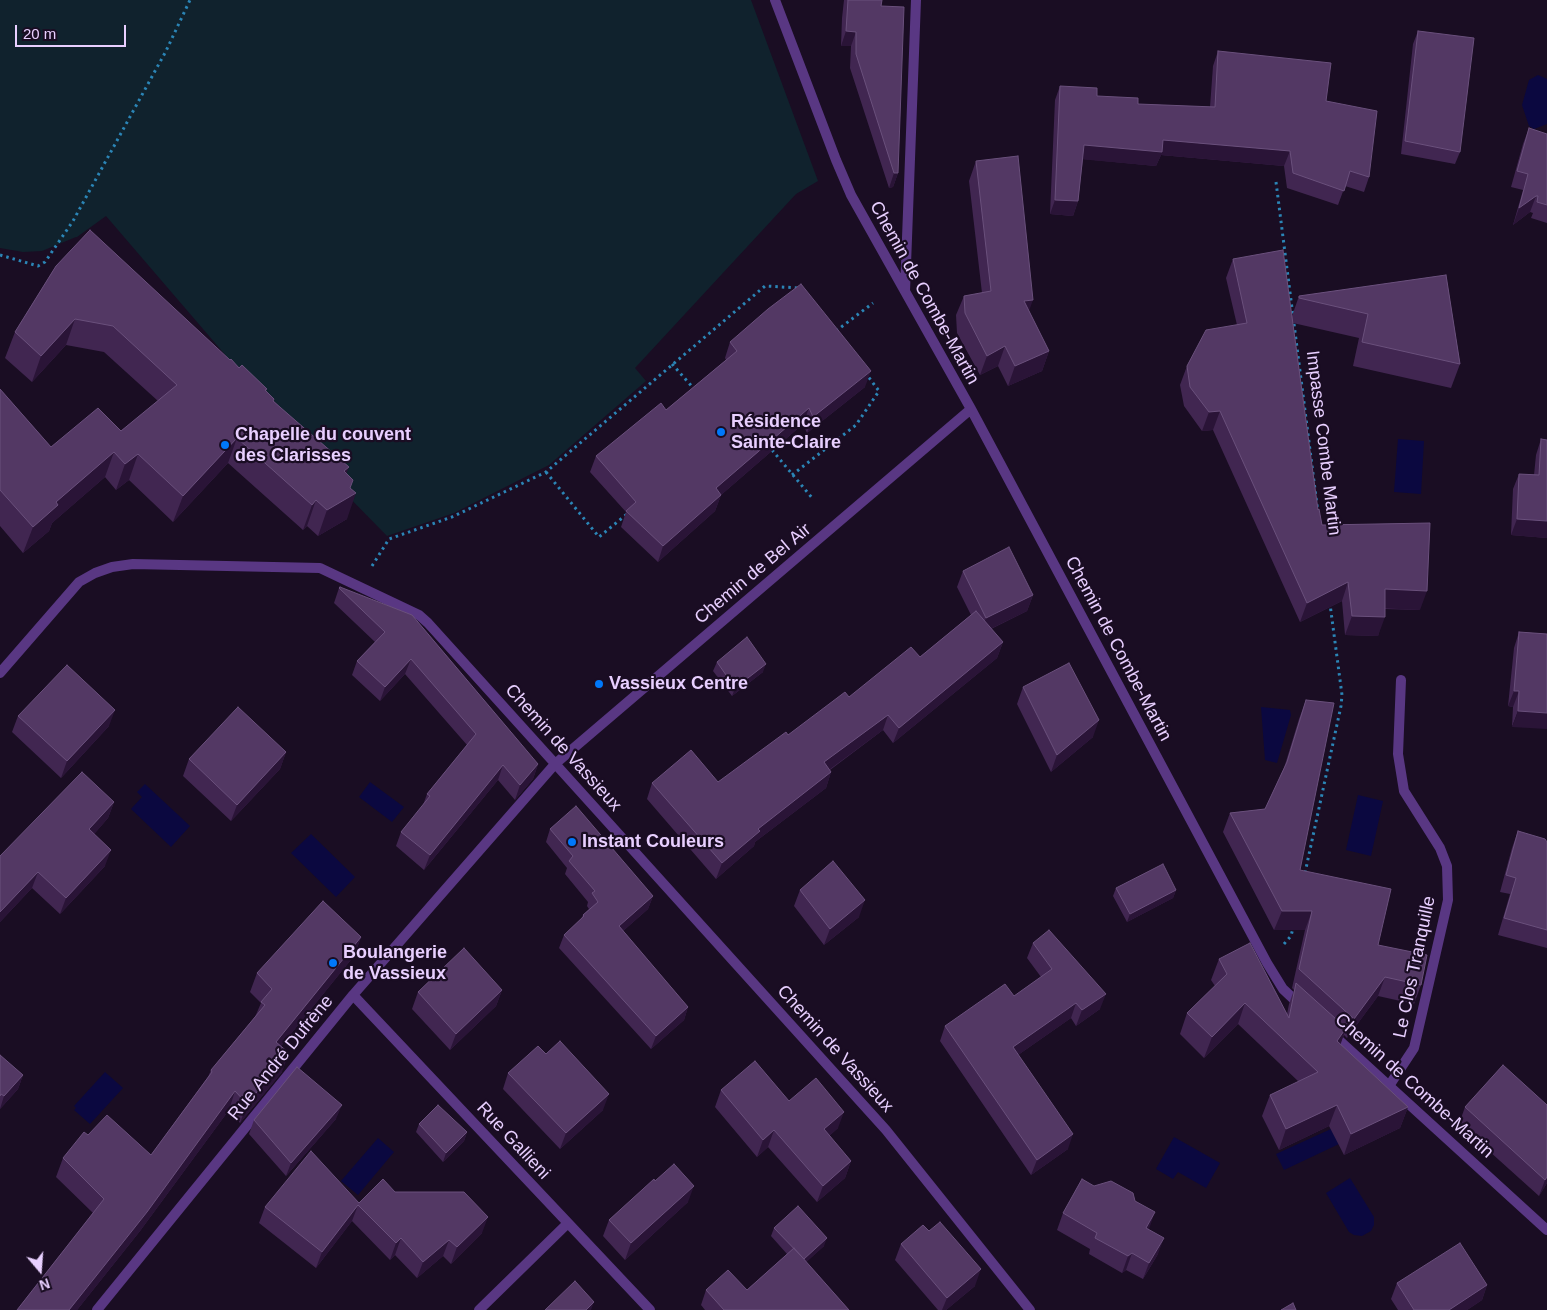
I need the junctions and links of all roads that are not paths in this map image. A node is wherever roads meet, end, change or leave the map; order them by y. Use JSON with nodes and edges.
{"nodes":[{"id":1,"x":775,"y":0,"type":"edge"},
{"id":2,"x":916,"y":0,"type":"edge"},
{"id":3,"x":905,"y":292,"type":"junction"},
{"id":4,"x":971,"y":409,"type":"junction"},
{"id":5,"x":0,"y":673,"type":"edge"},
{"id":6,"x":1401,"y":680,"type":"dead end"},
{"id":7,"x":555,"y":764,"type":"junction"},
{"id":8,"x":353,"y":995,"type":"junction"},
{"id":9,"x":1311,"y":1015,"type":"edge"},
{"id":10,"x":1325,"y":1028,"type":"edge"},
{"id":11,"x":1389,"y":1086,"type":"junction"},
{"id":12,"x":568,"y":1223,"type":"junction"},
{"id":13,"x":1547,"y":1230,"type":"edge"},
{"id":14,"x":97,"y":1310,"type":"edge"},
{"id":15,"x":479,"y":1310,"type":"edge"},
{"id":16,"x":650,"y":1310,"type":"edge"},
{"id":17,"x":1030,"y":1310,"type":"edge"}],
"edges":[{"from":1,"to":3,"type":"street","name":"Chemin de Combe-Martin"},
{"from":2,"to":3,"type":"street"},
{"from":3,"to":4,"type":"street","name":"Chemin de Combe-Martin"},
{"from":4,"to":7,"type":"street","name":"Chemin de Bel Air"},
{"from":4,"to":9,"type":"street","name":"Chemin de Combe-Martin"},
{"from":5,"to":7,"type":"street","name":"Chemin de Vassieux"},
{"from":6,"to":11,"type":"street","name":"Le Clos Tranquille"},
{"from":7,"to":8,"type":"street","name":"Rue André Dufrène"},
{"from":7,"to":17,"type":"street","name":"Chemin de Vassieux"},
{"from":8,"to":12,"type":"street","name":"Rue Gallieni"},
{"from":8,"to":14,"type":"street","name":"Rue André Dufrène"},
{"from":10,"to":11,"type":"street","name":"Chemin de Combe-Martin"},
{"from":11,"to":13,"type":"street","name":"Chemin de Combe-Martin"},
{"from":12,"to":15,"type":"street"},
{"from":12,"to":16,"type":"street","name":"Rue Gallieni"}]}
